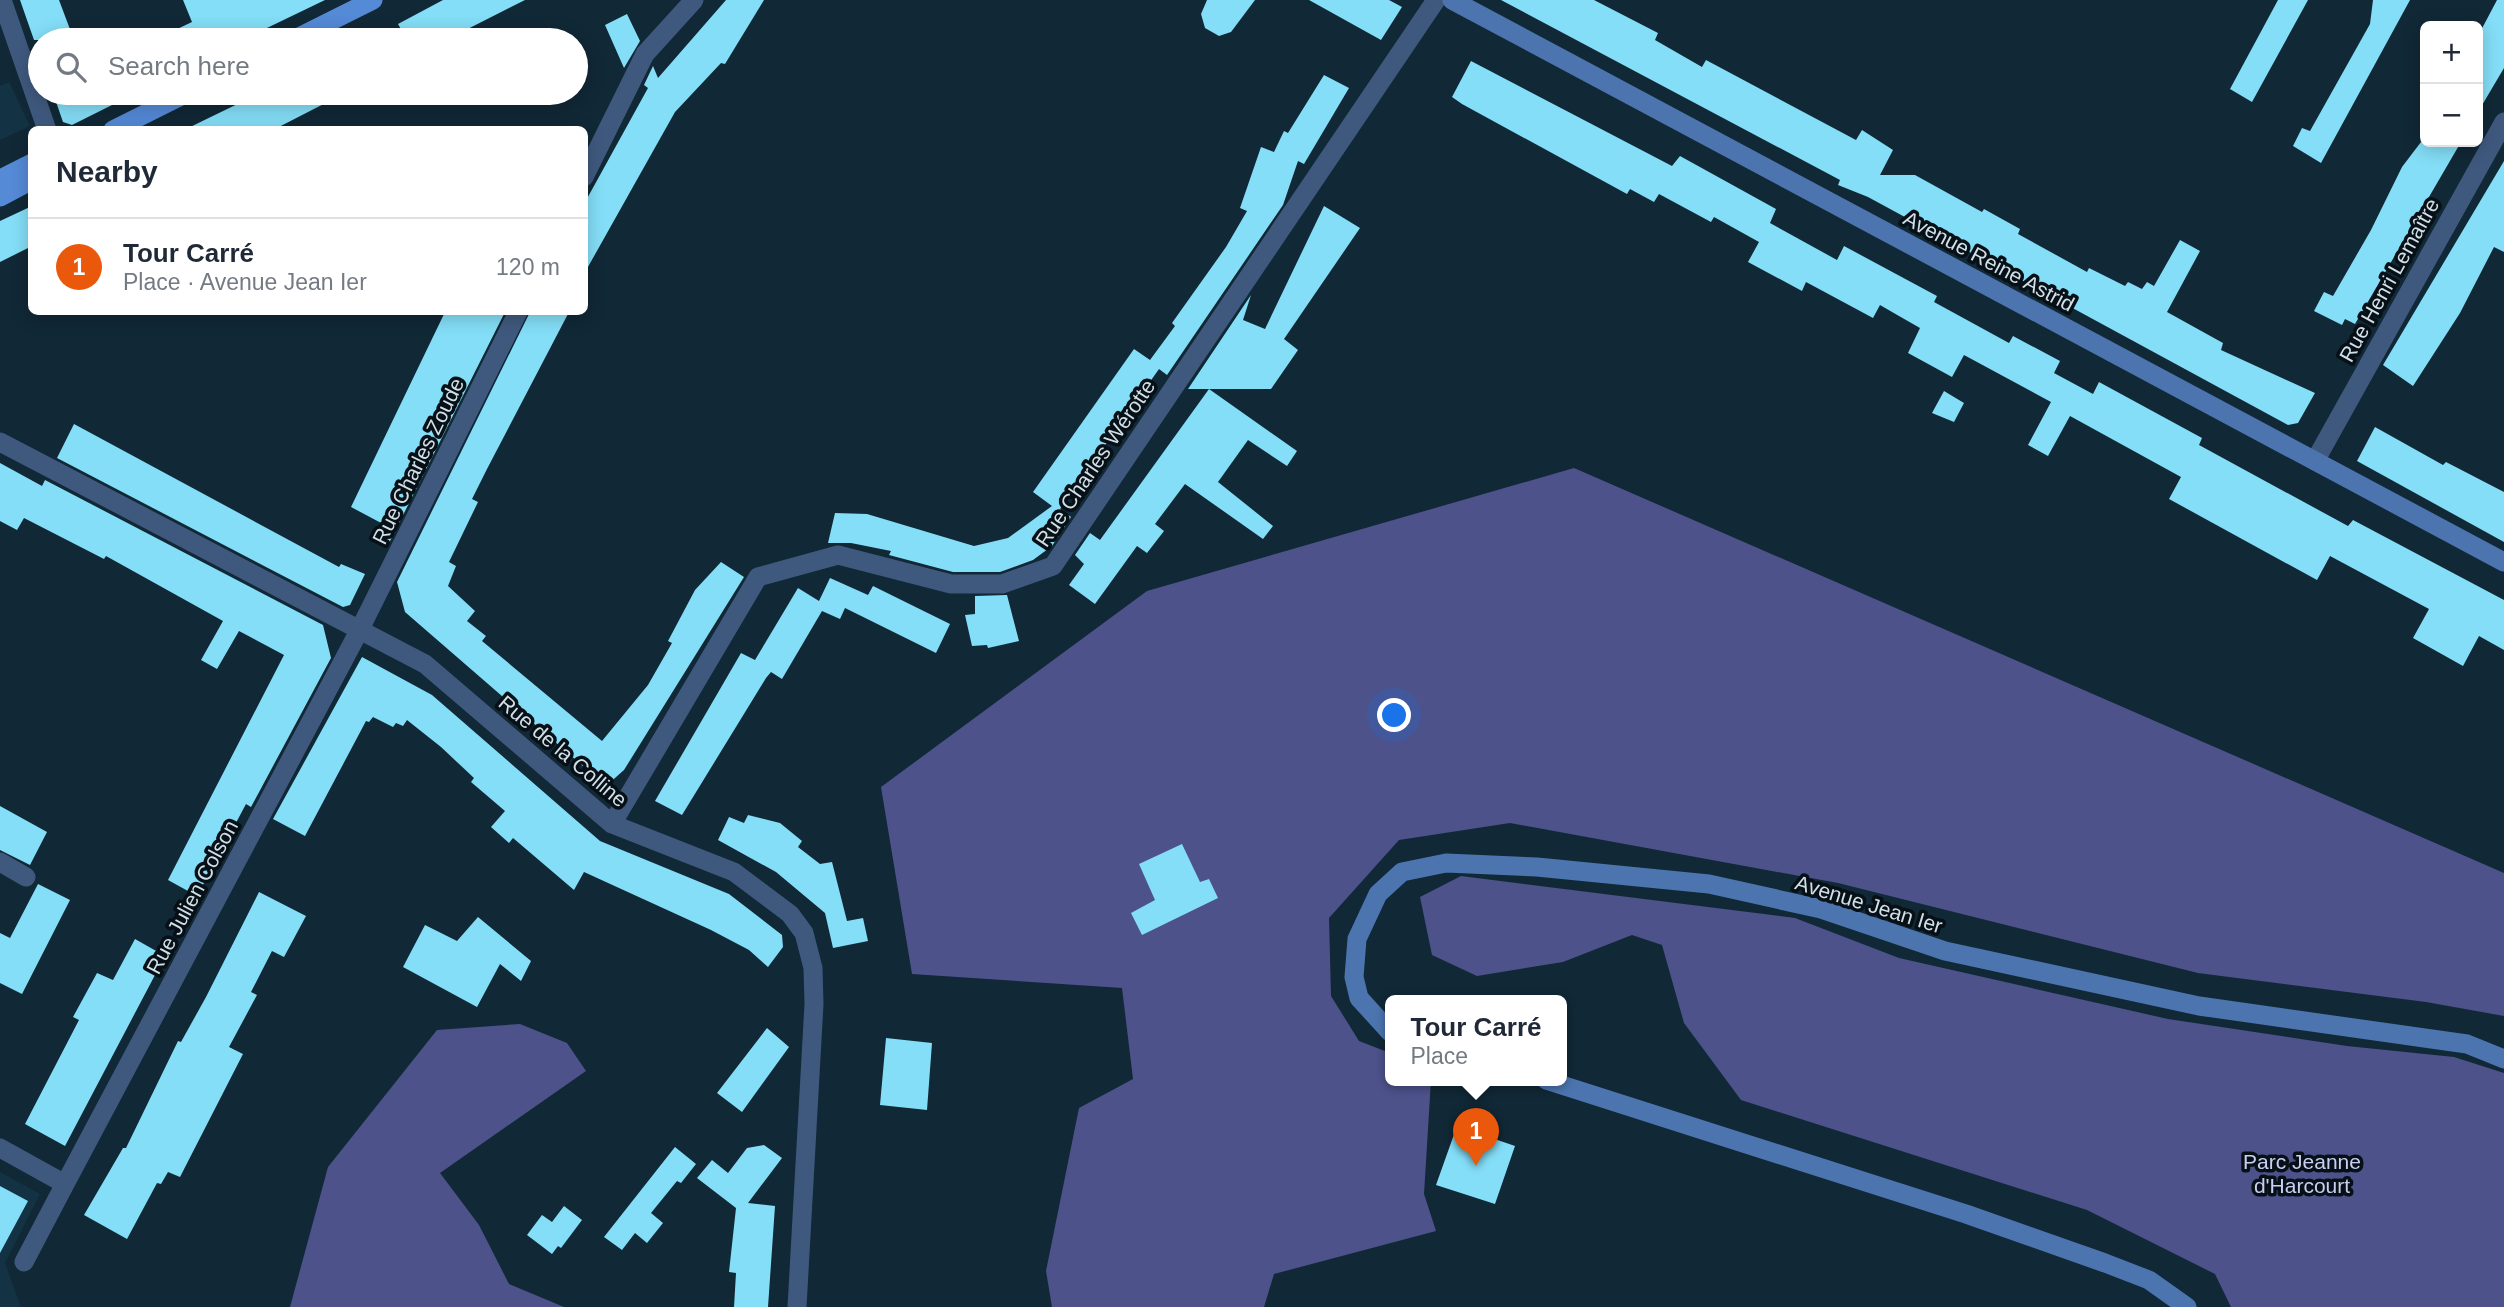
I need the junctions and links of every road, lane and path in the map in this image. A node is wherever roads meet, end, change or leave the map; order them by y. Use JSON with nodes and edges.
{"nodes":[{"id":1,"x":2,"y":0,"type":"edge"},
{"id":2,"x":373,"y":0,"type":"edge"},
{"id":3,"x":694,"y":0,"type":"edge"},
{"id":4,"x":1436,"y":0,"type":"edge"},
{"id":5,"x":1452,"y":0,"type":"edge"},
{"id":6,"x":317,"y":28,"type":"edge"},
{"id":7,"x":28,"y":75,"type":"edge"},
{"id":8,"x":38,"y":105,"type":"edge"},
{"id":9,"x":163,"y":105,"type":"edge"},
{"id":10,"x":2504,"y":122,"type":"edge"},
{"id":11,"x":46,"y":126,"type":"edge"},
{"id":12,"x":120,"y":126,"type":"edge"},
{"id":13,"x":28,"y":165,"type":"edge"},
{"id":14,"x":588,"y":169,"type":"edge"},
{"id":15,"x":0,"y":179,"type":"edge"},
{"id":16,"x":28,"y":182,"type":"edge"},
{"id":17,"x":0,"y":197,"type":"edge"},
{"id":18,"x":517,"y":315,"type":"edge"},
{"id":19,"x":0,"y":442,"type":"edge"},
{"id":20,"x":2315,"y":461,"type":"junction"},
{"id":21,"x":2504,"y":562,"type":"edge"},
{"id":22,"x":359,"y":631,"type":"junction"},
{"id":23,"x":612,"y":824,"type":"junction"},
{"id":24,"x":0,"y":862,"type":"edge"},
{"id":25,"x":26,"y":877,"type":"dead end"},
{"id":26,"x":1385,"y":1027,"type":"edge"},
{"id":27,"x":2504,"y":1059,"type":"edge"},
{"id":28,"x":1565,"y":1086,"type":"edge"},
{"id":29,"x":0,"y":1148,"type":"edge"},
{"id":30,"x":65,"y":1184,"type":"junction"},
{"id":31,"x":23,"y":1262,"type":"dead end"},
{"id":32,"x":797,"y":1307,"type":"edge"},
{"id":33,"x":2187,"y":1307,"type":"edge"}],
"edges":[{"from":1,"to":7,"type":"street"},
{"from":2,"to":6,"type":"main road"},
{"from":3,"to":14,"type":"street"},
{"from":4,"to":23,"type":"street","name":"Rue Charles Wérotte"},
{"from":5,"to":20,"type":"main road","name":"Avenue Reine Astrid"},
{"from":8,"to":11,"type":"street"},
{"from":9,"to":12,"type":"main road"},
{"from":10,"to":20,"type":"street","name":"Rue Henri Lemaître"},
{"from":13,"to":15,"type":"main road"},
{"from":16,"to":17,"type":"main road"},
{"from":18,"to":22,"type":"street","name":"Rue Charles Zoude"},
{"from":19,"to":22,"type":"street","name":"Rue de la Colline"},
{"from":20,"to":21,"type":"main road","name":"Avenue Reine Astrid"},
{"from":22,"to":23,"type":"street","name":"Rue de la Colline"},
{"from":22,"to":30,"type":"street","name":"Rue Julien Colson"},
{"from":23,"to":32,"type":"street","name":"Rue de la Colline"},
{"from":24,"to":25,"type":"street"},
{"from":26,"to":27,"type":"main road","name":"Avenue Jean Ier"},
{"from":28,"to":33,"type":"main road"},
{"from":29,"to":30,"type":"street"},
{"from":30,"to":31,"type":"street","name":"Rue Julien Colson"}]}
